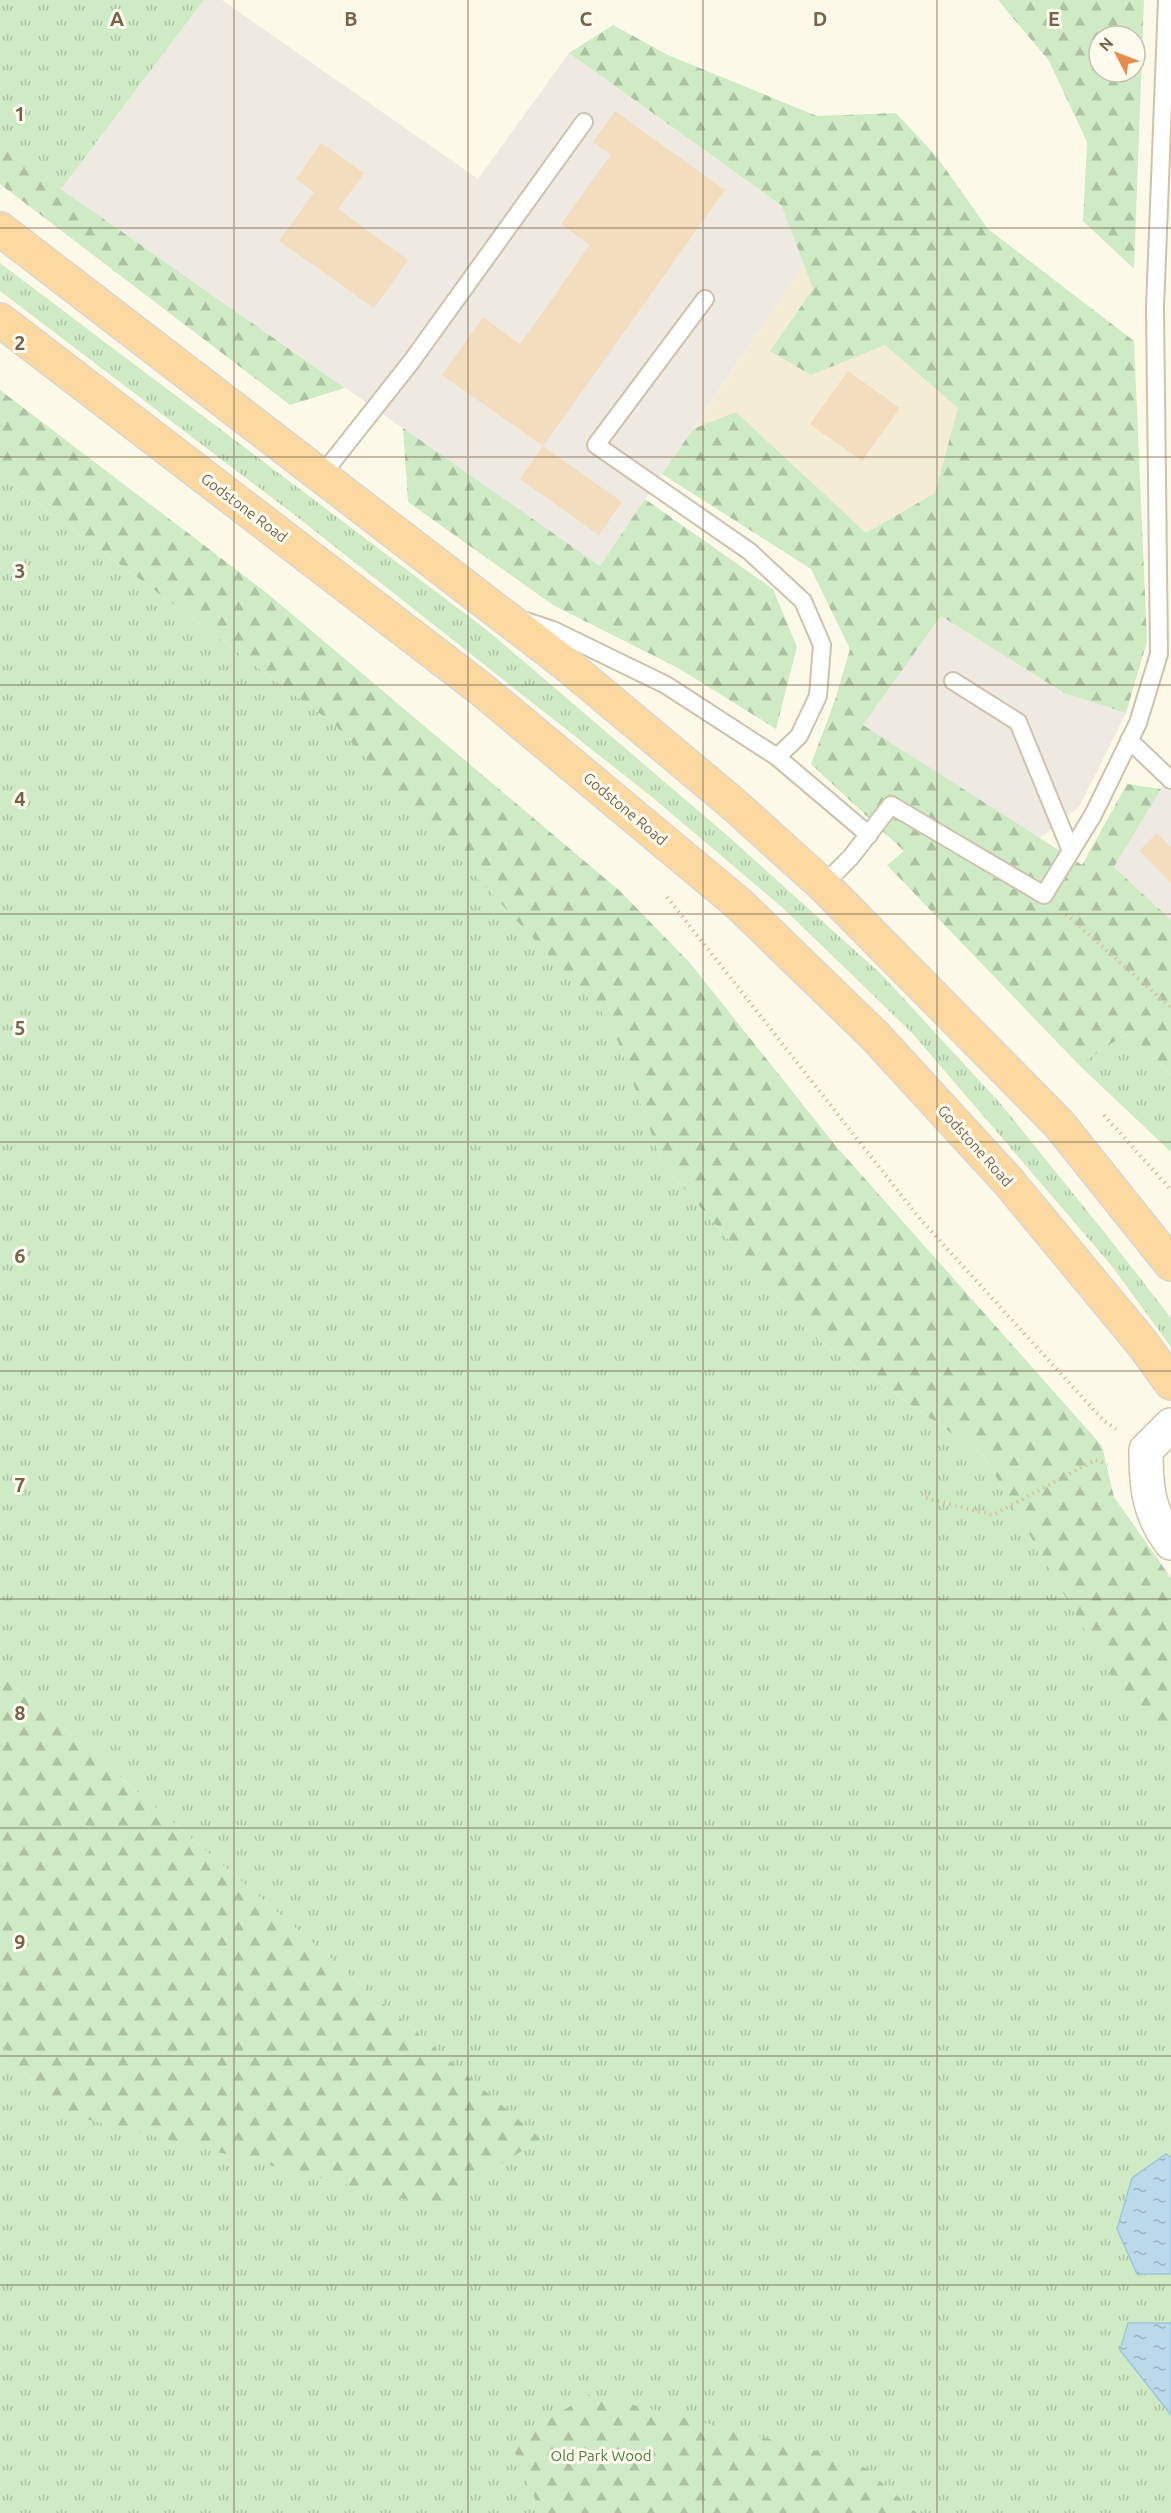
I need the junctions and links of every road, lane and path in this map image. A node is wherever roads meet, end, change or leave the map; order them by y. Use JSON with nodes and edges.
{"nodes":[{"id":1,"x":1167,"y":0,"type":"edge"},
{"id":2,"x":584,"y":122,"type":"dead end"},
{"id":3,"x":0,"y":229,"type":"edge"},
{"id":4,"x":705,"y":299,"type":"dead end"},
{"id":5,"x":0,"y":320,"type":"edge"},
{"id":6,"x":321,"y":476,"type":"junction"},
{"id":7,"x":496,"y":611,"type":"junction"},
{"id":8,"x":953,"y":681,"type":"dead end"},
{"id":9,"x":1129,"y":740,"type":"junction"},
{"id":10,"x":777,"y":758,"type":"junction"},
{"id":11,"x":1171,"y":780,"type":"edge"},
{"id":12,"x":869,"y":834,"type":"junction"},
{"id":13,"x":1071,"y":851,"type":"junction"},
{"id":14,"x":824,"y":885,"type":"junction"},
{"id":15,"x":665,"y":894,"type":"dead end"},
{"id":16,"x":1044,"y":895,"type":"junction"},
{"id":17,"x":1171,"y":1008,"type":"edge"},
{"id":18,"x":1171,"y":1264,"type":"edge"},
{"id":19,"x":1171,"y":1383,"type":"edge"},
{"id":20,"x":1171,"y":1425,"type":"edge"},
{"id":21,"x":1146,"y":1463,"type":"junction"},
{"id":22,"x":926,"y":1498,"type":"dead end"},
{"id":23,"x":1171,"y":1543,"type":"edge"}],
"edges":[{"from":1,"to":9,"type":"lane"},
{"from":2,"to":6,"type":"lane"},
{"from":3,"to":6,"type":"highway"},
{"from":4,"to":10,"type":"lane"},
{"from":5,"to":19,"type":"highway","name":"Godstone Road"},
{"from":6,"to":7,"type":"highway"},
{"from":7,"to":10,"type":"lane"},
{"from":7,"to":14,"type":"highway"},
{"from":8,"to":13,"type":"lane"},
{"from":9,"to":11,"type":"lane"},
{"from":9,"to":13,"type":"lane"},
{"from":10,"to":12,"type":"lane"},
{"from":12,"to":14,"type":"lane"},
{"from":12,"to":16,"type":"lane"},
{"from":13,"to":16,"type":"lane"},
{"from":14,"to":18,"type":"highway"},
{"from":15,"to":21,"type":"path"},
{"from":16,"to":17,"type":"path"},
{"from":20,"to":21,"type":"street"},
{"from":21,"to":22,"type":"path"},
{"from":21,"to":23,"type":"street"}]}
